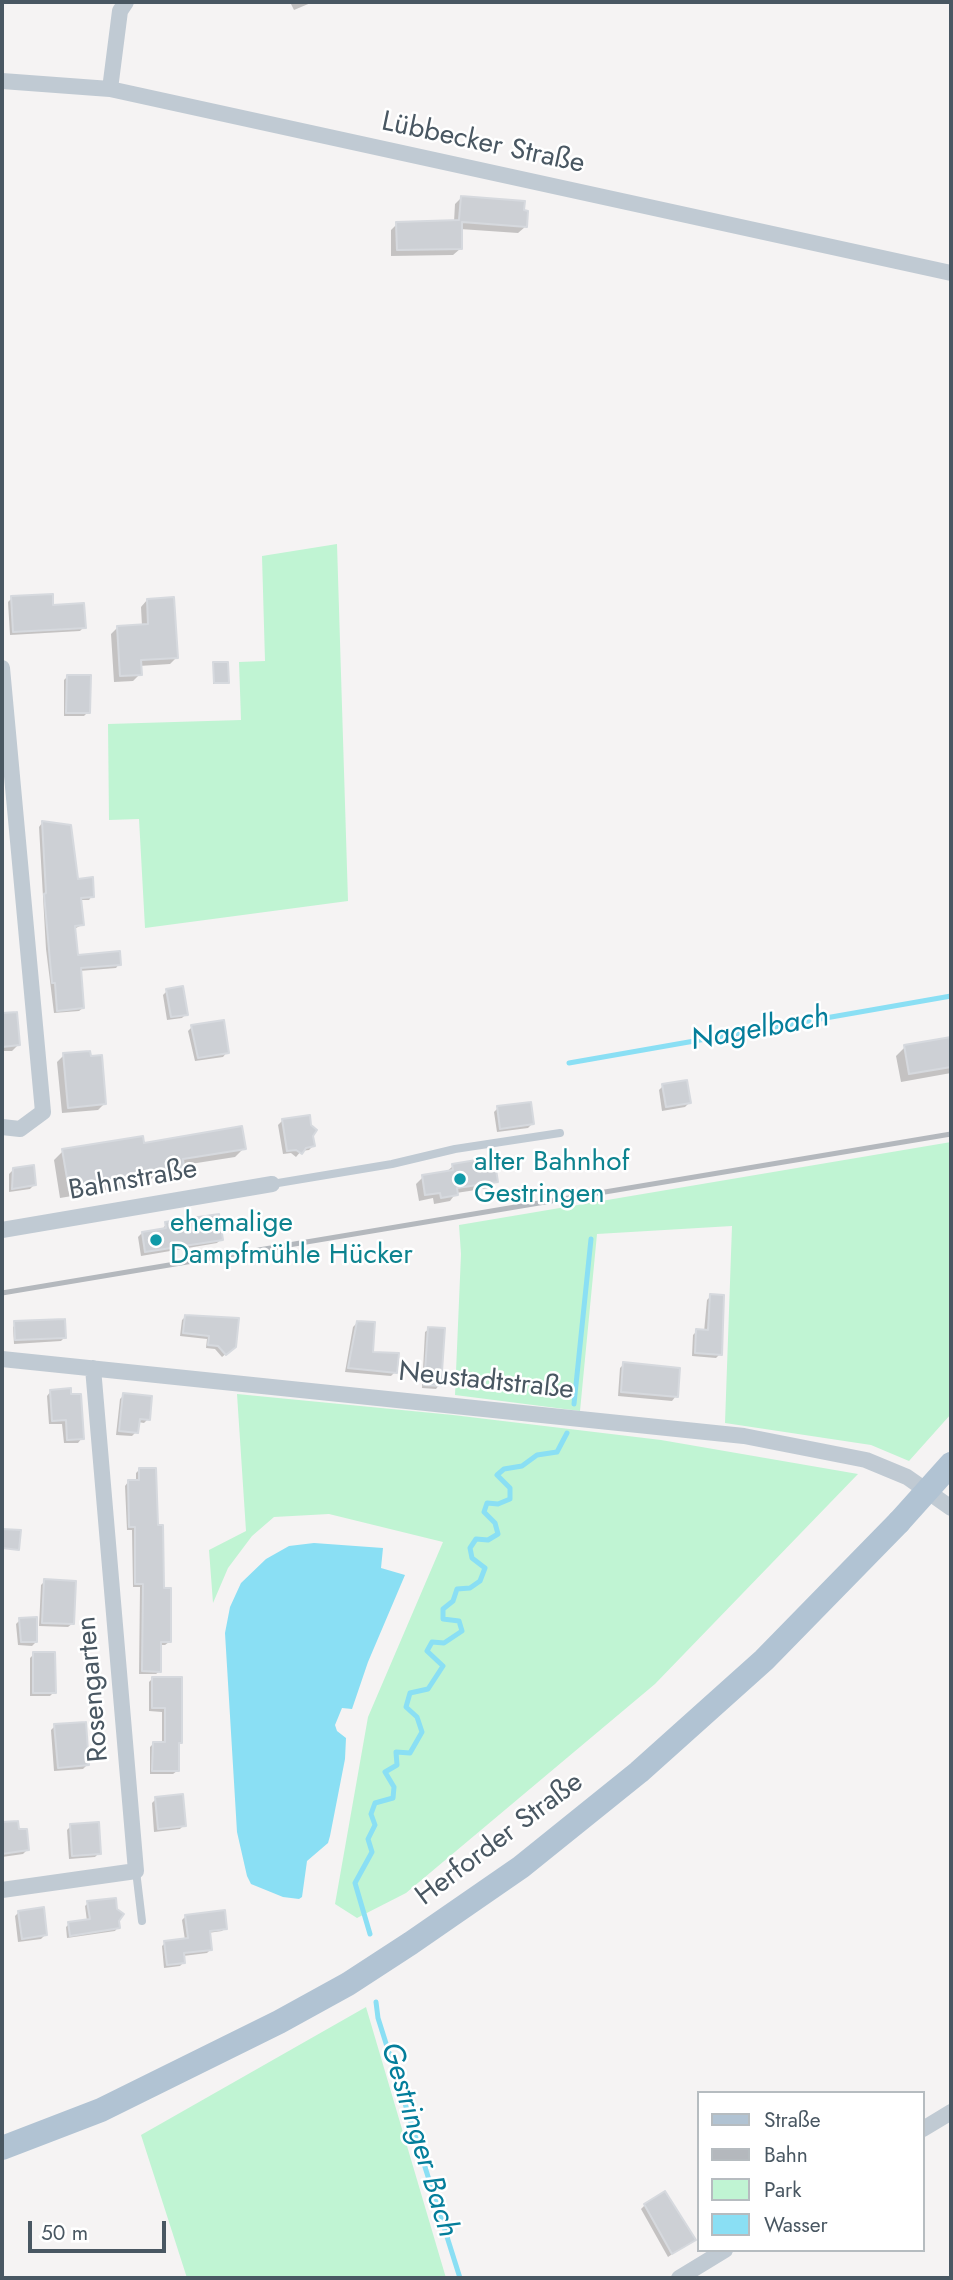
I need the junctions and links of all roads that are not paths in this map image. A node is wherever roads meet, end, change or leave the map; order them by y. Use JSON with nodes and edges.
{"nodes":[{"id":1,"x":126,"y":2,"type":"edge"},
{"id":2,"x":2,"y":81,"type":"edge"},
{"id":3,"x":110,"y":89,"type":"junction"},
{"id":4,"x":951,"y":273,"type":"edge"},
{"id":5,"x":2,"y":668,"type":"edge"},
{"id":6,"x":2,"y":1127,"type":"edge"},
{"id":7,"x":560,"y":1133,"type":"dead end"},
{"id":8,"x":272,"y":1184,"type":"joint"},
{"id":9,"x":2,"y":1230,"type":"edge"},
{"id":10,"x":2,"y":1359,"type":"edge"},
{"id":11,"x":93,"y":1368,"type":"junction"},
{"id":12,"x":951,"y":1464,"type":"edge"},
{"id":13,"x":951,"y":1508,"type":"edge"},
{"id":14,"x":136,"y":1871,"type":"junction"},
{"id":15,"x":2,"y":1890,"type":"edge"},
{"id":16,"x":142,"y":1922,"type":"dead end"},
{"id":17,"x":951,"y":2112,"type":"edge"},
{"id":18,"x":925,"y":2128,"type":"edge"},
{"id":19,"x":2,"y":2148,"type":"edge"},
{"id":20,"x":722,"y":2252,"type":"edge"},
{"id":21,"x":679,"y":2278,"type":"edge"}],
"edges":[{"from":1,"to":3,"type":"street"},
{"from":2,"to":3,"type":"street","name":"Lübbecker Straße"},
{"from":3,"to":4,"type":"street","name":"Lübbecker Straße"},
{"from":5,"to":6,"type":"street"},
{"from":7,"to":8,"type":"lane"},
{"from":8,"to":9,"type":"street","name":"Bahnstraße"},
{"from":10,"to":11,"type":"street","name":"Neustadtstraße"},
{"from":11,"to":13,"type":"street","name":"Neustadtstraße"},
{"from":11,"to":14,"type":"street","name":"Rosengarten"},
{"from":12,"to":19,"type":"main road","name":"Herforder Straße","bridge":true},
{"from":14,"to":15,"type":"street"},
{"from":14,"to":16,"type":"lane"},
{"from":17,"to":18,"type":"street"},
{"from":20,"to":21,"type":"street"}]}
